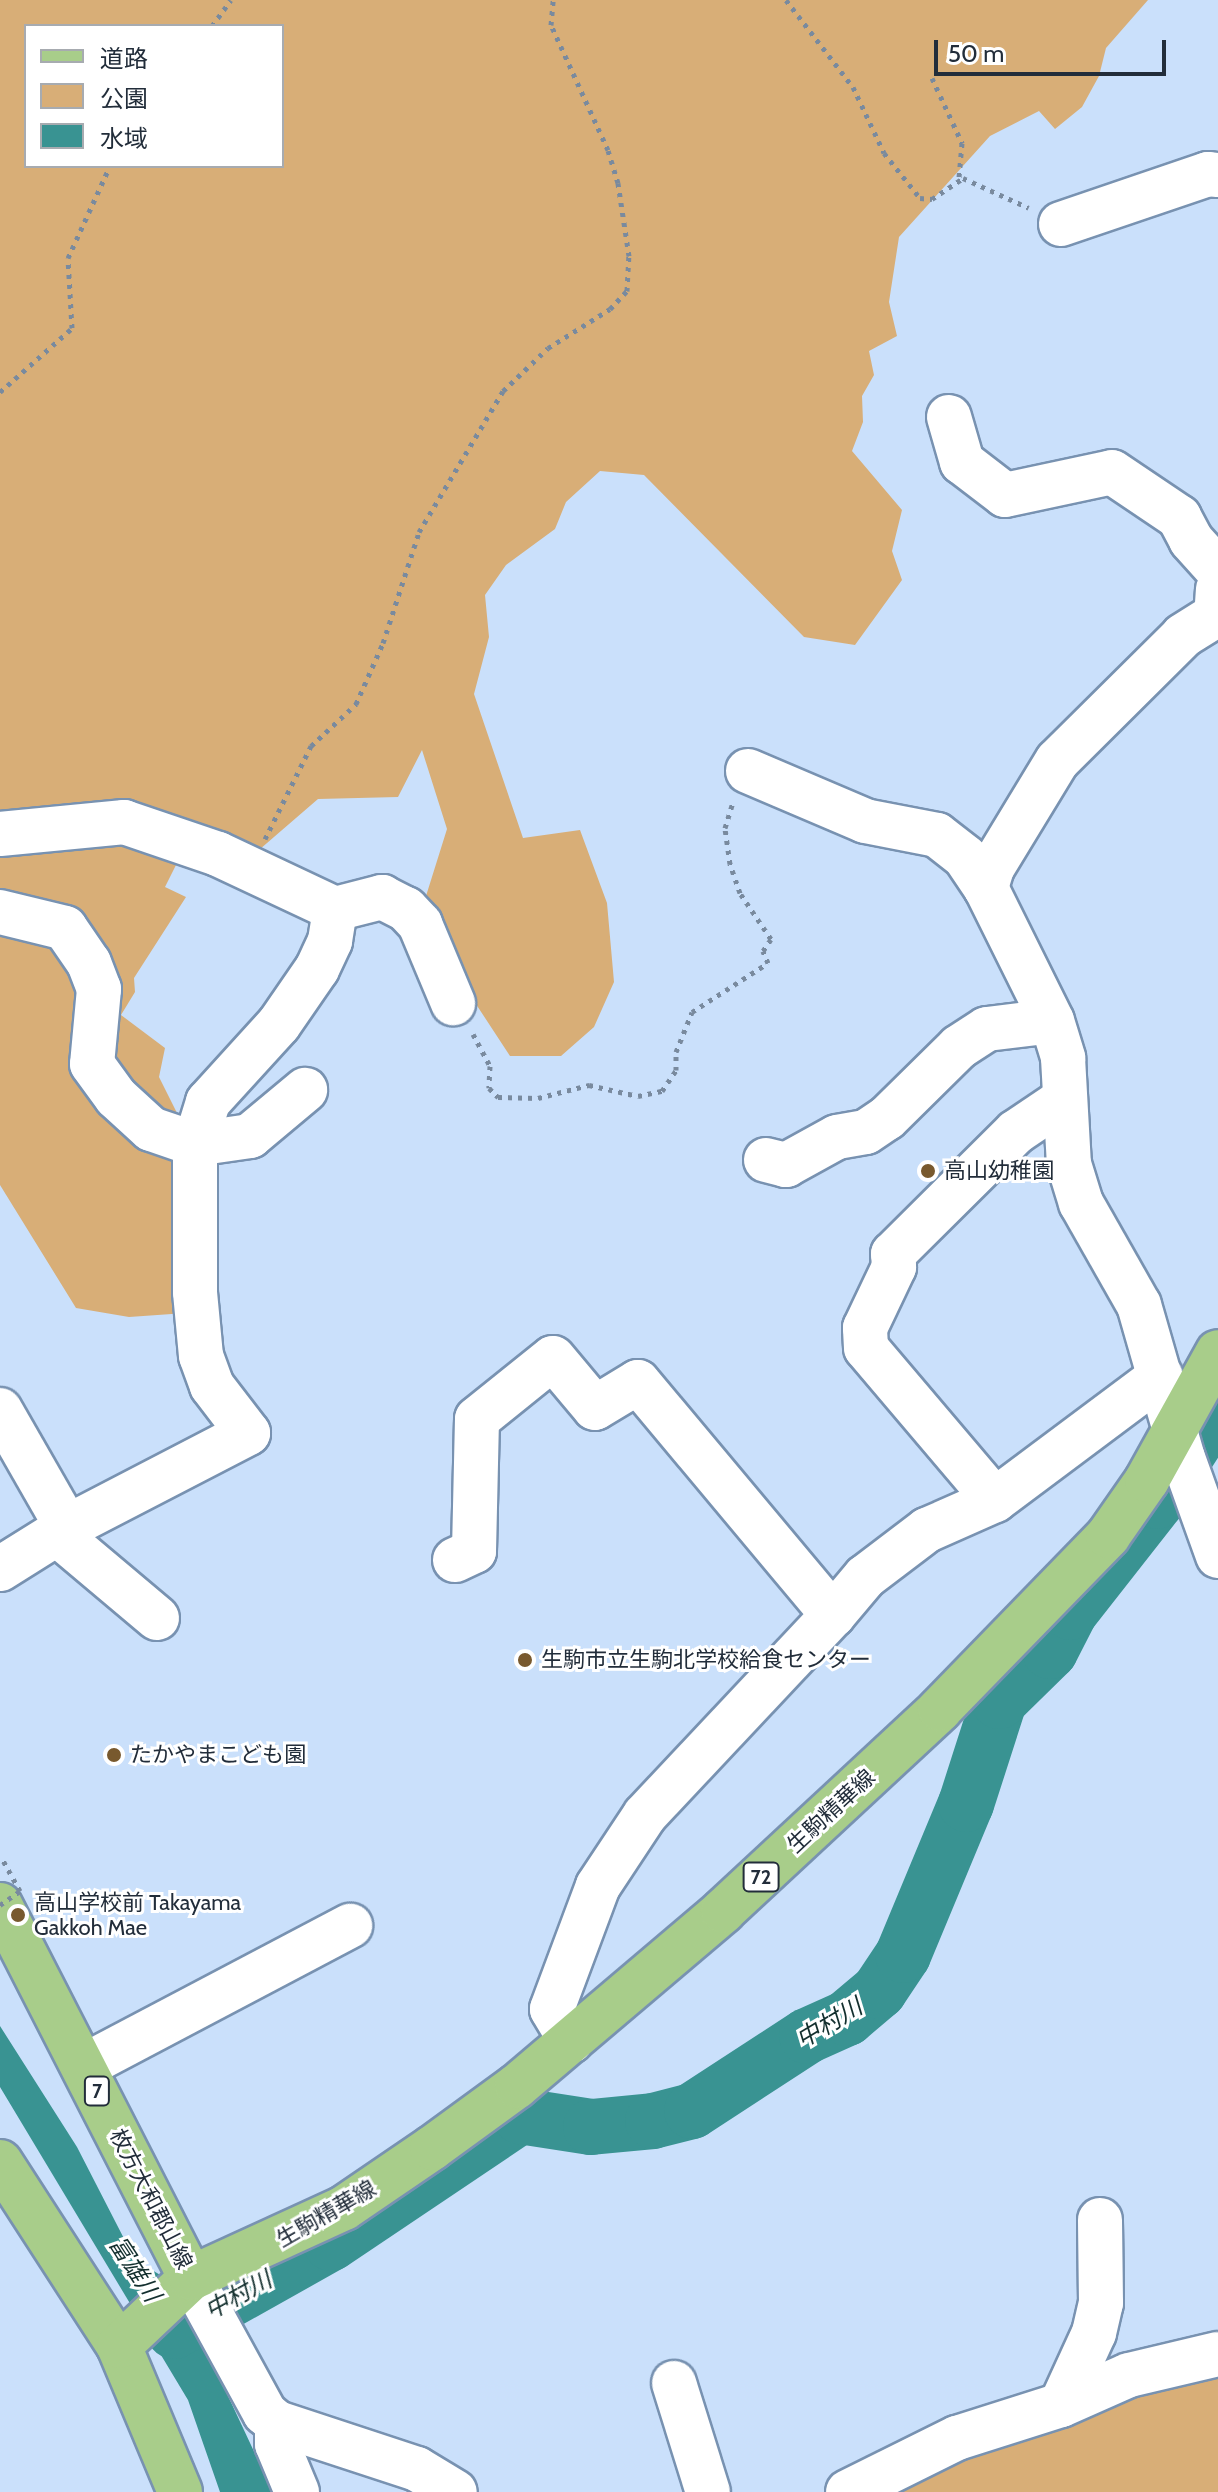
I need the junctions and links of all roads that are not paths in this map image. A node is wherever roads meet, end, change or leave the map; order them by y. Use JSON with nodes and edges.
{"nodes":[{"id":1,"x":1218,"y":175,"type":"edge"},
{"id":2,"x":1061,"y":224,"type":"road end"},
{"id":3,"x":949,"y":417,"type":"dead end"},
{"id":4,"x":1218,"y":570,"type":"edge"},
{"id":5,"x":1217,"y":607,"type":"edge"},
{"id":6,"x":748,"y":771,"type":"road end"},
{"id":7,"x":0,"y":834,"type":"edge"},
{"id":8,"x":986,"y":888,"type":"junction"},
{"id":9,"x":335,"y":909,"type":"junction"},
{"id":10,"x":0,"y":912,"type":"edge"},
{"id":11,"x":453,"y":1003,"type":"road end"},
{"id":12,"x":1052,"y":1021,"type":"junction"},
{"id":13,"x":305,"y":1090,"type":"dead end"},
{"id":14,"x":1062,"y":1101,"type":"junction"},
{"id":15,"x":195,"y":1144,"type":"junction"},
{"id":16,"x":766,"y":1160,"type":"dead end"},
{"id":17,"x":1218,"y":1352,"type":"edge"},
{"id":18,"x":1161,"y":1376,"type":"junction"},
{"id":19,"x":0,"y":1410,"type":"edge"},
{"id":20,"x":1184,"y":1462,"type":"junction"},
{"id":21,"x":995,"y":1500,"type":"junction"},
{"id":22,"x":62,"y":1530,"type":"junction"},
{"id":23,"x":1218,"y":1556,"type":"edge"},
{"id":24,"x":455,"y":1560,"type":"dead end"},
{"id":25,"x":0,"y":1569,"type":"edge"},
{"id":26,"x":833,"y":1615,"type":"junction"},
{"id":27,"x":157,"y":1618,"type":"dead end"},
{"id":28,"x":0,"y":1905,"type":"edge"},
{"id":29,"x":350,"y":1926,"type":"dead end"},
{"id":30,"x":571,"y":2041,"type":"junction"},
{"id":31,"x":84,"y":2066,"type":"junction"},
{"id":32,"x":0,"y":2162,"type":"edge"},
{"id":33,"x":1100,"y":2220,"type":"dead end"},
{"id":34,"x":185,"y":2282,"type":"junction"},
{"id":35,"x":126,"y":2339,"type":"junction"},
{"id":36,"x":1218,"y":2354,"type":"edge"},
{"id":37,"x":674,"y":2383,"type":"dead end"},
{"id":38,"x":1061,"y":2405,"type":"junction"},
{"id":39,"x":277,"y":2423,"type":"junction"},
{"id":40,"x":180,"y":2492,"type":"edge"},
{"id":41,"x":297,"y":2492,"type":"edge"},
{"id":42,"x":455,"y":2492,"type":"edge"},
{"id":43,"x":708,"y":2492,"type":"edge"},
{"id":44,"x":848,"y":2492,"type":"edge"}],
"edges":[{"from":1,"to":2,"type":"street"},
{"from":3,"to":4,"type":"street"},
{"from":5,"to":8,"type":"street"},
{"from":6,"to":8,"type":"street"},
{"from":7,"to":9,"type":"street"},
{"from":8,"to":12,"type":"street"},
{"from":9,"to":11,"type":"street"},
{"from":9,"to":15,"type":"street"},
{"from":10,"to":15,"type":"street"},
{"from":12,"to":14,"type":"street"},
{"from":12,"to":16,"type":"street"},
{"from":13,"to":15,"type":"street"},
{"from":14,"to":18,"type":"street"},
{"from":14,"to":21,"type":"street"},
{"from":15,"to":22,"type":"street"},
{"from":17,"to":20,"type":"main road","name":"生駒精華線","number":"72"},
{"from":18,"to":20,"type":"street"},
{"from":18,"to":21,"type":"street"},
{"from":19,"to":22,"type":"street"},
{"from":20,"to":23,"type":"street"},
{"from":20,"to":30,"type":"main road","name":"生駒精華線","number":"72"},
{"from":21,"to":26,"type":"street"},
{"from":22,"to":25,"type":"street"},
{"from":22,"to":27,"type":"street"},
{"from":24,"to":26,"type":"street"},
{"from":26,"to":30,"type":"street"},
{"from":28,"to":31,"type":"main road","name":"枚方大和郡山線","number":"7"},
{"from":29,"to":31,"type":"street"},
{"from":30,"to":34,"type":"main road","name":"生駒精華線","number":"72"},
{"from":31,"to":34,"type":"main road","name":"枚方大和郡山線","number":"7"},
{"from":32,"to":35,"type":"main road"},
{"from":33,"to":38,"type":"street"},
{"from":34,"to":35,"type":"main road","name":"枚方大和郡山線"},
{"from":34,"to":39,"type":"street"},
{"from":35,"to":40,"type":"main road"},
{"from":36,"to":38,"type":"street"},
{"from":37,"to":43,"type":"street"},
{"from":38,"to":44,"type":"street"},
{"from":39,"to":41,"type":"street"},
{"from":39,"to":42,"type":"street"}]}
